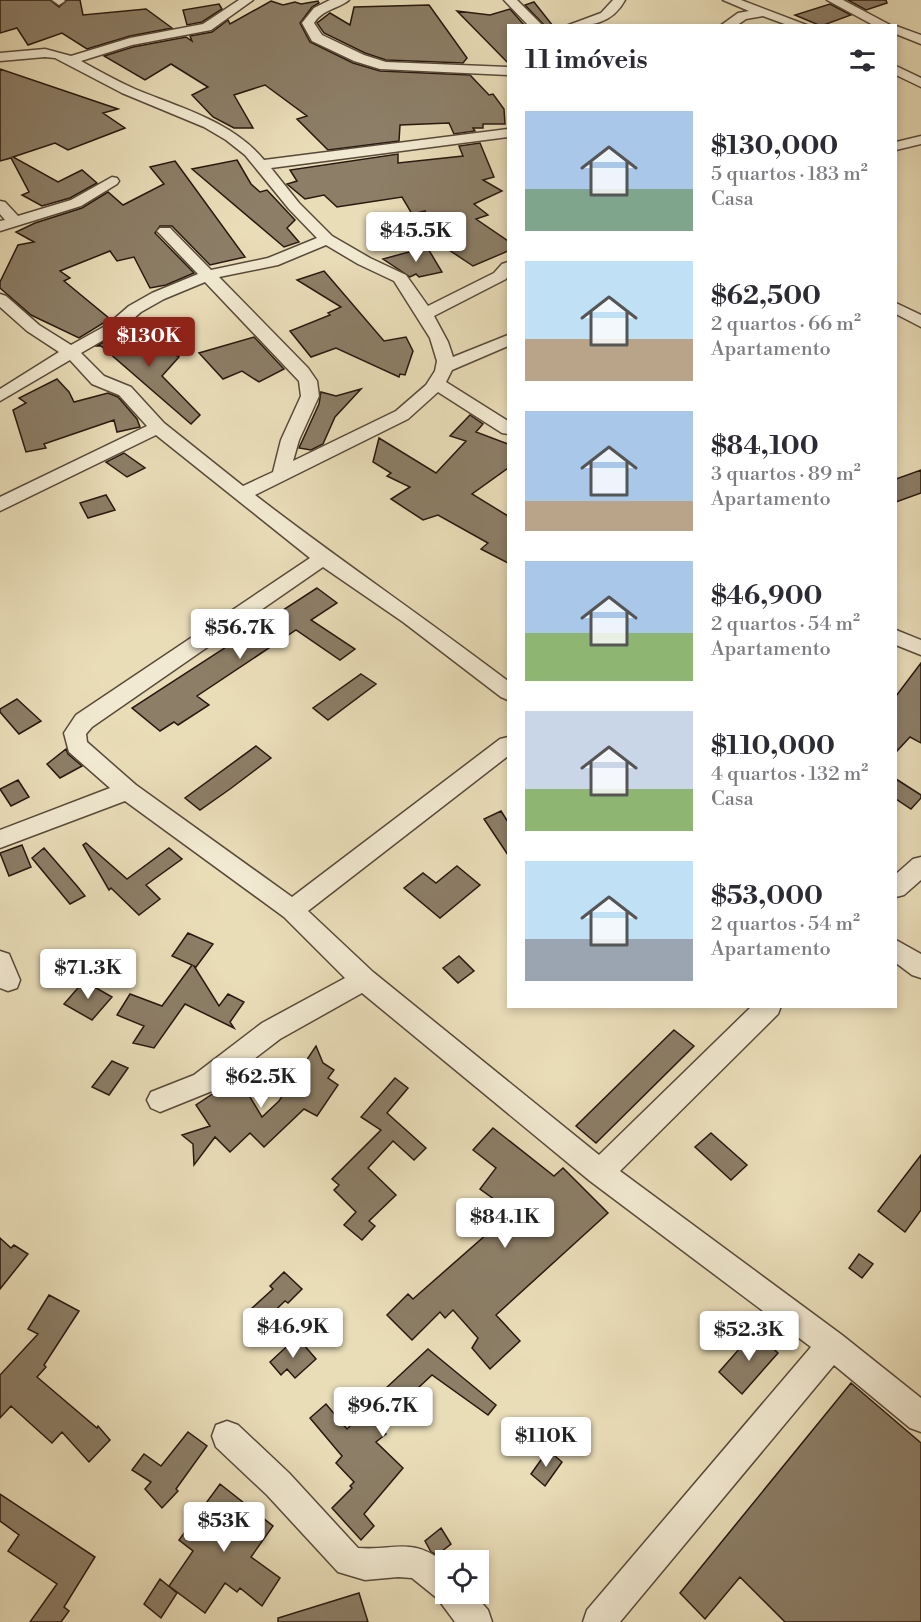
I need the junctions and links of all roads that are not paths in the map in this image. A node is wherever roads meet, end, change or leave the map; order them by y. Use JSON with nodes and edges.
{"nodes":[{"id":1,"x":247,"y":0,"type":"edge"},
{"id":2,"x":343,"y":0,"type":"edge"},
{"id":3,"x":510,"y":0,"type":"edge"},
{"id":4,"x":619,"y":0,"type":"edge"},
{"id":5,"x":729,"y":0,"type":"edge"},
{"id":6,"x":833,"y":0,"type":"edge"},
{"id":7,"x":766,"y":12,"type":"junction"},
{"id":8,"x":535,"y":24,"type":"edge"},
{"id":9,"x":580,"y":24,"type":"edge"},
{"id":10,"x":729,"y":24,"type":"edge"},
{"id":11,"x":798,"y":24,"type":"edge"},
{"id":12,"x":882,"y":24,"type":"edge"},
{"id":13,"x":913,"y":24,"type":"dead end"},
{"id":14,"x":897,"y":30,"type":"edge"},
{"id":15,"x":897,"y":30,"type":"edge"},
{"id":16,"x":921,"y":40,"type":"edge"},
{"id":17,"x":0,"y":57,"type":"edge"},
{"id":18,"x":69,"y":61,"type":"junction"},
{"id":19,"x":507,"y":71,"type":"edge"},
{"id":20,"x":897,"y":71,"type":"edge"},
{"id":21,"x":921,"y":83,"type":"edge"},
{"id":22,"x":507,"y":133,"type":"edge"},
{"id":23,"x":918,"y":142,"type":"edge"},
{"id":24,"x":897,"y":146,"type":"edge"},
{"id":25,"x":262,"y":165,"type":"junction"},
{"id":26,"x":112,"y":181,"type":"dead end"},
{"id":27,"x":0,"y":205,"type":"edge"},
{"id":28,"x":7,"y":224,"type":"edge"},
{"id":29,"x":165,"y":231,"type":"dead end"},
{"id":30,"x":327,"y":239,"type":"junction"},
{"id":31,"x":507,"y":268,"type":"edge"},
{"id":32,"x":208,"y":275,"type":"junction"},
{"id":33,"x":0,"y":299,"type":"edge"},
{"id":34,"x":897,"y":309,"type":"edge"},
{"id":35,"x":425,"y":314,"type":"junction"},
{"id":36,"x":921,"y":322,"type":"edge"},
{"id":37,"x":507,"y":340,"type":"edge"},
{"id":38,"x":70,"y":352,"type":"junction"},
{"id":39,"x":440,"y":375,"type":"junction"},
{"id":40,"x":0,"y":396,"type":"edge"},
{"id":41,"x":158,"y":427,"type":"junction"},
{"id":42,"x":507,"y":428,"type":"edge"},
{"id":43,"x":280,"y":474,"type":"junction"},
{"id":44,"x":242,"y":494,"type":"junction"},
{"id":45,"x":0,"y":505,"type":"edge"},
{"id":46,"x":323,"y":558,"type":"junction"},
{"id":47,"x":897,"y":637,"type":"edge"},
{"id":48,"x":921,"y":648,"type":"edge"},
{"id":49,"x":507,"y":691,"type":"edge"},
{"id":50,"x":507,"y":746,"type":"edge"},
{"id":51,"x":128,"y":791,"type":"junction"},
{"id":52,"x":0,"y":839,"type":"edge"},
{"id":53,"x":921,"y":866,"type":"edge"},
{"id":54,"x":897,"y":887,"type":"edge"},
{"id":55,"x":292,"y":910,"type":"junction"},
{"id":56,"x":897,"y":951,"type":"edge"},
{"id":57,"x":921,"y":968,"type":"edge"},
{"id":58,"x":364,"y":980,"type":"junction"},
{"id":59,"x":767,"y":1008,"type":"edge"},
{"id":60,"x":160,"y":1100,"type":"dead end"},
{"id":61,"x":600,"y":1172,"type":"junction"},
{"id":62,"x":832,"y":1345,"type":"junction"},
{"id":63,"x":921,"y":1417,"type":"edge"},
{"id":64,"x":227,"y":1436,"type":"dead end"},
{"id":65,"x":435,"y":1576,"type":"edge"},
{"id":66,"x":461,"y":1604,"type":"edge"},
{"id":67,"x":476,"y":1622,"type":"edge"},
{"id":68,"x":599,"y":1622,"type":"edge"}],
"edges":[{"from":1,"to":18,"type":"street"},
{"from":2,"to":19,"type":"street"},
{"from":3,"to":8,"type":"street"},
{"from":4,"to":9,"type":"street"},
{"from":5,"to":7,"type":"street"},
{"from":6,"to":12,"type":"street"},
{"from":7,"to":10,"type":"street"},
{"from":7,"to":11,"type":"street"},
{"from":13,"to":14,"type":"street"},
{"from":15,"to":16,"type":"street"},
{"from":17,"to":18,"type":"street"},
{"from":18,"to":25,"type":"street"},
{"from":20,"to":21,"type":"street"},
{"from":22,"to":25,"type":"street"},
{"from":23,"to":24,"type":"street"},
{"from":25,"to":30,"type":"street"},
{"from":26,"to":28,"type":"street"},
{"from":27,"to":28,"type":"street"},
{"from":29,"to":32,"type":"street"},
{"from":30,"to":32,"type":"street"},
{"from":30,"to":35,"type":"street"},
{"from":31,"to":35,"type":"street"},
{"from":32,"to":38,"type":"street"},
{"from":32,"to":43,"type":"street"},
{"from":33,"to":38,"type":"street"},
{"from":34,"to":36,"type":"street"},
{"from":35,"to":39,"type":"street"},
{"from":37,"to":39,"type":"street"},
{"from":38,"to":40,"type":"street"},
{"from":38,"to":41,"type":"street"},
{"from":39,"to":42,"type":"street"},
{"from":39,"to":43,"type":"street"},
{"from":41,"to":44,"type":"street"},
{"from":41,"to":45,"type":"street"},
{"from":43,"to":44,"type":"street"},
{"from":44,"to":46,"type":"street"},
{"from":46,"to":49,"type":"street"},
{"from":46,"to":51,"type":"street"},
{"from":47,"to":48,"type":"street"},
{"from":50,"to":55,"type":"street"},
{"from":51,"to":52,"type":"street"},
{"from":51,"to":55,"type":"street"},
{"from":53,"to":54,"type":"street"},
{"from":55,"to":58,"type":"street"},
{"from":56,"to":57,"type":"street"},
{"from":58,"to":60,"type":"street"},
{"from":58,"to":61,"type":"street"},
{"from":59,"to":61,"type":"street"},
{"from":61,"to":62,"type":"street"},
{"from":62,"to":63,"type":"street"},
{"from":62,"to":68,"type":"street"},
{"from":64,"to":65,"type":"street"},
{"from":66,"to":67,"type":"street"}]}
